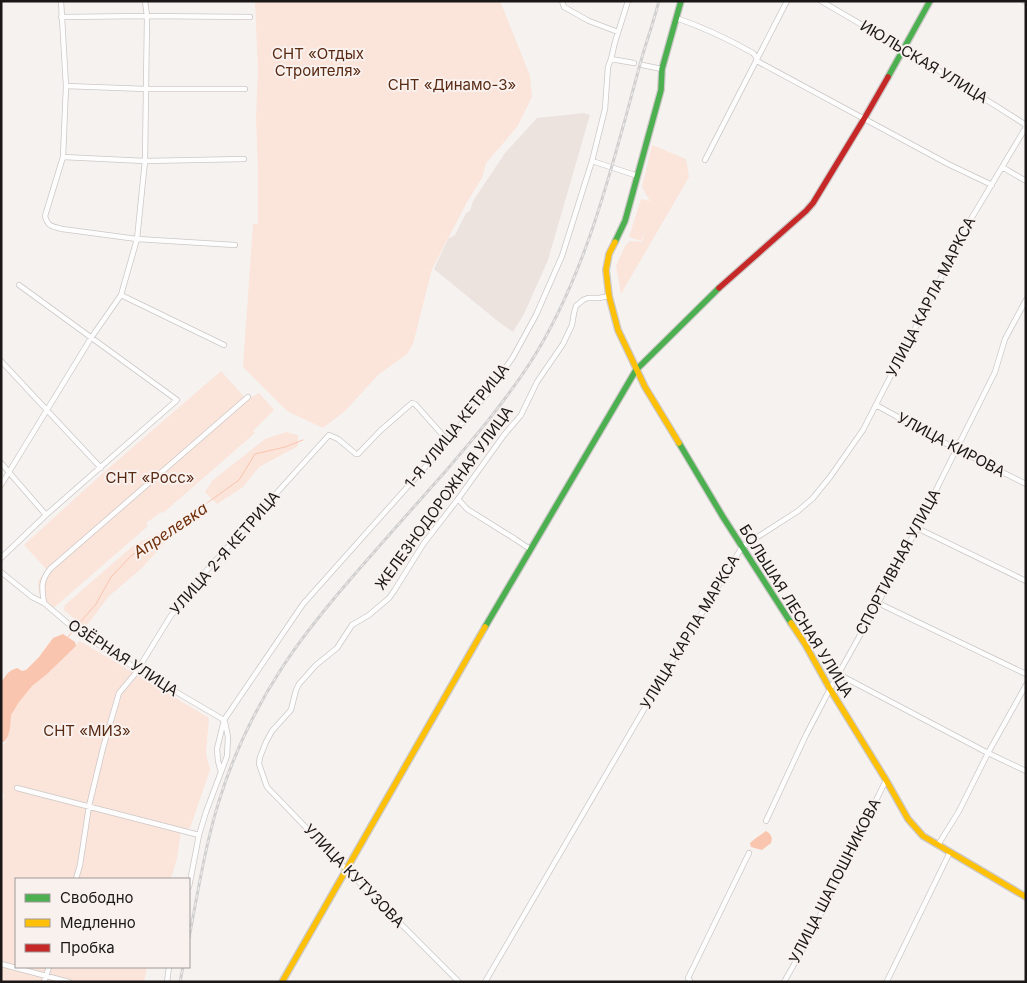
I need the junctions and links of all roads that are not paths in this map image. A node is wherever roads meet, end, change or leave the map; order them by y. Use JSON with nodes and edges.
{"nodes":[{"id":1,"x":61,"y":1,"type":"edge"},
{"id":2,"x":144,"y":1,"type":"edge"},
{"id":3,"x":562,"y":1,"type":"edge"},
{"id":4,"x":628,"y":1,"type":"edge"},
{"id":5,"x":681,"y":1,"type":"edge"},
{"id":6,"x":788,"y":1,"type":"edge"},
{"id":7,"x":821,"y":1,"type":"edge"},
{"id":8,"x":930,"y":1,"type":"edge"},
{"id":9,"x":146,"y":16,"type":"junction"},
{"id":10,"x":62,"y":17,"type":"junction"},
{"id":11,"x":250,"y":17,"type":"dead end"},
{"id":12,"x":676,"y":18,"type":"junction"},
{"id":13,"x":618,"y":32,"type":"junction"},
{"id":14,"x":904,"y":49,"type":"junction"},
{"id":15,"x":612,"y":59,"type":"junction"},
{"id":16,"x":757,"y":61,"type":"junction"},
{"id":17,"x":634,"y":64,"type":"dead end"},
{"id":18,"x":642,"y":65,"type":"dead end"},
{"id":19,"x":662,"y":69,"type":"junction"},
{"id":20,"x":66,"y":86,"type":"junction"},
{"id":21,"x":146,"y":89,"type":"junction"},
{"id":22,"x":245,"y":89,"type":"dead end"},
{"id":23,"x":864,"y":119,"type":"junction"},
{"id":24,"x":1026,"y":126,"type":"edge"},
{"id":25,"x":63,"y":157,"type":"junction"},
{"id":26,"x":244,"y":158,"type":"dead end"},
{"id":27,"x":705,"y":160,"type":"dead end"},
{"id":28,"x":145,"y":161,"type":"junction"},
{"id":29,"x":592,"y":161,"type":"junction"},
{"id":30,"x":1002,"y":167,"type":"junction"},
{"id":31,"x":638,"y":176,"type":"junction"},
{"id":32,"x":1026,"y":182,"type":"edge"},
{"id":33,"x":992,"y":185,"type":"junction"},
{"id":34,"x":137,"y":239,"type":"junction"},
{"id":35,"x":235,"y":246,"type":"dead end"},
{"id":36,"x":19,"y":285,"type":"dead end"},
{"id":37,"x":121,"y":295,"type":"junction"},
{"id":38,"x":609,"y":296,"type":"junction"},
{"id":39,"x":1026,"y":300,"type":"edge"},
{"id":40,"x":91,"y":338,"type":"junction"},
{"id":41,"x":224,"y":345,"type":"dead end"},
{"id":42,"x":1,"y":361,"type":"edge"},
{"id":43,"x":636,"y":370,"type":"junction"},
{"id":44,"x":248,"y":397,"type":"dead end"},
{"id":45,"x":876,"y":405,"type":"junction"},
{"id":46,"x":47,"y":410,"type":"junction"},
{"id":47,"x":448,"y":442,"type":"junction"},
{"id":48,"x":956,"y":449,"type":"junction"},
{"id":49,"x":1,"y":463,"type":"edge"},
{"id":50,"x":101,"y":468,"type":"junction"},
{"id":51,"x":9,"y":471,"type":"junction"},
{"id":52,"x":1026,"y":484,"type":"edge"},
{"id":53,"x":1,"y":485,"type":"edge"},
{"id":54,"x":458,"y":499,"type":"junction"},
{"id":55,"x":46,"y":515,"type":"junction"},
{"id":56,"x":917,"y":528,"type":"junction"},
{"id":57,"x":742,"y":547,"type":"junction"},
{"id":58,"x":530,"y":549,"type":"junction"},
{"id":59,"x":1,"y":558,"type":"edge"},
{"id":60,"x":1,"y":572,"type":"edge"},
{"id":61,"x":1026,"y":581,"type":"edge"},
{"id":62,"x":44,"y":603,"type":"junction"},
{"id":63,"x":878,"y":603,"type":"junction"},
{"id":64,"x":137,"y":669,"type":"junction"},
{"id":65,"x":838,"y":674,"type":"junction"},
{"id":66,"x":1026,"y":674,"type":"edge"},
{"id":67,"x":1026,"y":685,"type":"edge"},
{"id":68,"x":830,"y":689,"type":"junction"},
{"id":69,"x":224,"y":720,"type":"junction"},
{"id":70,"x":988,"y":753,"type":"junction"},
{"id":71,"x":259,"y":764,"type":"joint"},
{"id":72,"x":1026,"y":771,"type":"edge"},
{"id":73,"x":221,"y":772,"type":"junction"},
{"id":74,"x":886,"y":780,"type":"junction"},
{"id":75,"x":17,"y":788,"type":"dead end"},
{"id":76,"x":88,"y":806,"type":"junction"},
{"id":77,"x":766,"y":821,"type":"dead end"},
{"id":78,"x":199,"y":835,"type":"junction"},
{"id":79,"x":938,"y":845,"type":"junction"},
{"id":80,"x":950,"y":852,"type":"junction"},
{"id":81,"x":749,"y":853,"type":"dead end"},
{"id":82,"x":346,"y":869,"type":"junction"},
{"id":83,"x":76,"y":878,"type":"edge"},
{"id":84,"x":190,"y":882,"type":"edge"},
{"id":85,"x":1026,"y":897,"type":"edge"},
{"id":86,"x":1,"y":964,"type":"edge"},
{"id":87,"x":169,"y":968,"type":"edge"},
{"id":88,"x":45,"y":979,"type":"edge"},
{"id":89,"x":689,"y":980,"type":"edge"},
{"id":90,"x":887,"y":981,"type":"edge"},
{"id":91,"x":69,"y":982,"type":"edge"},
{"id":92,"x":167,"y":982,"type":"edge"},
{"id":93,"x":282,"y":982,"type":"edge"},
{"id":94,"x":459,"y":982,"type":"edge"},
{"id":95,"x":485,"y":982,"type":"edge"},
{"id":96,"x":784,"y":982,"type":"edge"}],
"edges":[{"from":1,"to":10,"type":"street"},
{"from":2,"to":9,"type":"street"},
{"from":3,"to":13,"type":"street"},
{"from":4,"to":13,"type":"street","name":"1-Я УЛИЦА КЕТРИЦА"},
{"from":5,"to":12,"type":"street"},
{"from":6,"to":16,"type":"street"},
{"from":7,"to":14,"type":"street","name":"ИЮЛЬСКАЯ УЛИЦА"},
{"from":8,"to":14,"type":"street"},
{"from":9,"to":10,"type":"street"},
{"from":9,"to":11,"type":"street"},
{"from":9,"to":21,"type":"street"},
{"from":10,"to":20,"type":"street"},
{"from":12,"to":16,"type":"street"},
{"from":12,"to":19,"type":"street"},
{"from":13,"to":15,"type":"street","name":"1-Я УЛИЦА КЕТРИЦА"},
{"from":14,"to":23,"type":"street"},
{"from":14,"to":24,"type":"street","name":"ИЮЛЬСКАЯ УЛИЦА"},
{"from":15,"to":17,"type":"street"},
{"from":15,"to":29,"type":"street","name":"1-Я УЛИЦА КЕТРИЦА"},
{"from":16,"to":23,"type":"street"},
{"from":16,"to":27,"type":"street"},
{"from":18,"to":19,"type":"street"},
{"from":19,"to":31,"type":"street"},
{"from":20,"to":21,"type":"street"},
{"from":20,"to":25,"type":"street"},
{"from":21,"to":22,"type":"street"},
{"from":21,"to":28,"type":"street"},
{"from":23,"to":33,"type":"street"},
{"from":23,"to":43,"type":"street"},
{"from":24,"to":30,"type":"street","name":"УЛИЦА КАРЛА МАРКСА"},
{"from":25,"to":28,"type":"street"},
{"from":25,"to":34,"type":"street"},
{"from":26,"to":28,"type":"street"},
{"from":28,"to":34,"type":"street"},
{"from":29,"to":31,"type":"street"},
{"from":29,"to":47,"type":"street","name":"1-Я УЛИЦА КЕТРИЦА"},
{"from":30,"to":32,"type":"street"},
{"from":30,"to":33,"type":"street","name":"УЛИЦА КАРЛА МАРКСА"},
{"from":31,"to":38,"type":"street","name":"БОЛЬШАЯ ЛЕСНАЯ УЛИЦА"},
{"from":33,"to":45,"type":"street","name":"УЛИЦА КАРЛА МАРКСА"},
{"from":34,"to":35,"type":"street"},
{"from":34,"to":37,"type":"street"},
{"from":36,"to":40,"type":"street"},
{"from":37,"to":40,"type":"street"},
{"from":37,"to":41,"type":"street"},
{"from":38,"to":43,"type":"street","name":"БОЛЬШАЯ ЛЕСНАЯ УЛИЦА"},
{"from":38,"to":54,"type":"street","name":"ЖЕЛЕЗНОДОРОЖНАЯ УЛИЦА"},
{"from":39,"to":48,"type":"street","name":"СПОРТИВНАЯ УЛИЦА"},
{"from":40,"to":46,"type":"street"},
{"from":40,"to":50,"type":"street"},
{"from":42,"to":46,"type":"street"},
{"from":43,"to":57,"type":"street","name":"БОЛЬШАЯ ЛЕСНАЯ УЛИЦА"},
{"from":43,"to":58,"type":"street"},
{"from":44,"to":62,"type":"street"},
{"from":45,"to":48,"type":"street","name":"УЛИЦА КИРОВА"},
{"from":45,"to":57,"type":"street","name":"УЛИЦА КАРЛА МАРКСА"},
{"from":46,"to":50,"type":"street"},
{"from":46,"to":51,"type":"street"},
{"from":47,"to":64,"type":"street","name":"УЛИЦА 2-Я КЕТРИЦА"},
{"from":47,"to":69,"type":"street","name":"1-Я УЛИЦА КЕТРИЦА"},
{"from":48,"to":52,"type":"street","name":"УЛИЦА КИРОВА"},
{"from":48,"to":56,"type":"street","name":"СПОРТИВНАЯ УЛИЦА"},
{"from":49,"to":51,"type":"street"},
{"from":50,"to":55,"type":"street"},
{"from":51,"to":53,"type":"street"},
{"from":51,"to":55,"type":"street"},
{"from":54,"to":58,"type":"street"},
{"from":54,"to":71,"type":"street","name":"ЖЕЛЕЗНОДОРОЖНАЯ УЛИЦА"},
{"from":55,"to":59,"type":"street"},
{"from":56,"to":61,"type":"street"},
{"from":56,"to":63,"type":"street","name":"СПОРТИВНАЯ УЛИЦА"},
{"from":57,"to":68,"type":"street","name":"БОЛЬШАЯ ЛЕСНАЯ УЛИЦА"},
{"from":57,"to":95,"type":"street","name":"УЛИЦА КАРЛА МАРКСА"},
{"from":58,"to":82,"type":"street"},
{"from":60,"to":62,"type":"street","name":"ОЗЁРНАЯ УЛИЦА"},
{"from":62,"to":64,"type":"street","name":"ОЗЁРНАЯ УЛИЦА"},
{"from":63,"to":65,"type":"street","name":"СПОРТИВНАЯ УЛИЦА"},
{"from":63,"to":66,"type":"street"},
{"from":64,"to":69,"type":"street","name":"ОЗЁРНАЯ УЛИЦА"},
{"from":64,"to":76,"type":"street","name":"УЛИЦА 2-Я КЕТРИЦА"},
{"from":65,"to":68,"type":"street","name":"СПОРТИВНАЯ УЛИЦА"},
{"from":65,"to":70,"type":"street"},
{"from":67,"to":70,"type":"street"},
{"from":68,"to":74,"type":"street","name":"БОЛЬШАЯ ЛЕСНАЯ УЛИЦА"},
{"from":68,"to":77,"type":"street","name":"СПОРТИВНАЯ УЛИЦА"},
{"from":69,"to":73,"type":"street"},
{"from":69,"to":73,"type":"street"},
{"from":70,"to":72,"type":"street"},
{"from":70,"to":79,"type":"street"},
{"from":71,"to":82,"type":"street","name":"УЛИЦА КУТУЗОВА"},
{"from":73,"to":78,"type":"street"},
{"from":74,"to":79,"type":"street","name":"БОЛЬШАЯ ЛЕСНАЯ УЛИЦА"},
{"from":74,"to":96,"type":"street","name":"УЛИЦА ШАПОШНИКОВА"},
{"from":75,"to":76,"type":"street"},
{"from":76,"to":78,"type":"street"},
{"from":76,"to":83,"type":"street","name":"УЛИЦА 2-Я КЕТРИЦА"},
{"from":78,"to":84,"type":"street"},
{"from":79,"to":80,"type":"street","name":"БОЛЬШАЯ ЛЕСНАЯ УЛИЦА"},
{"from":80,"to":85,"type":"street","name":"БОЛЬШАЯ ЛЕСНАЯ УЛИЦА"},
{"from":80,"to":90,"type":"street"},
{"from":81,"to":89,"type":"street"},
{"from":82,"to":93,"type":"street"},
{"from":82,"to":94,"type":"street","name":"УЛИЦА КУТУЗОВА"},
{"from":86,"to":88,"type":"street"},
{"from":87,"to":92,"type":"street"},
{"from":88,"to":91,"type":"street"}]}
